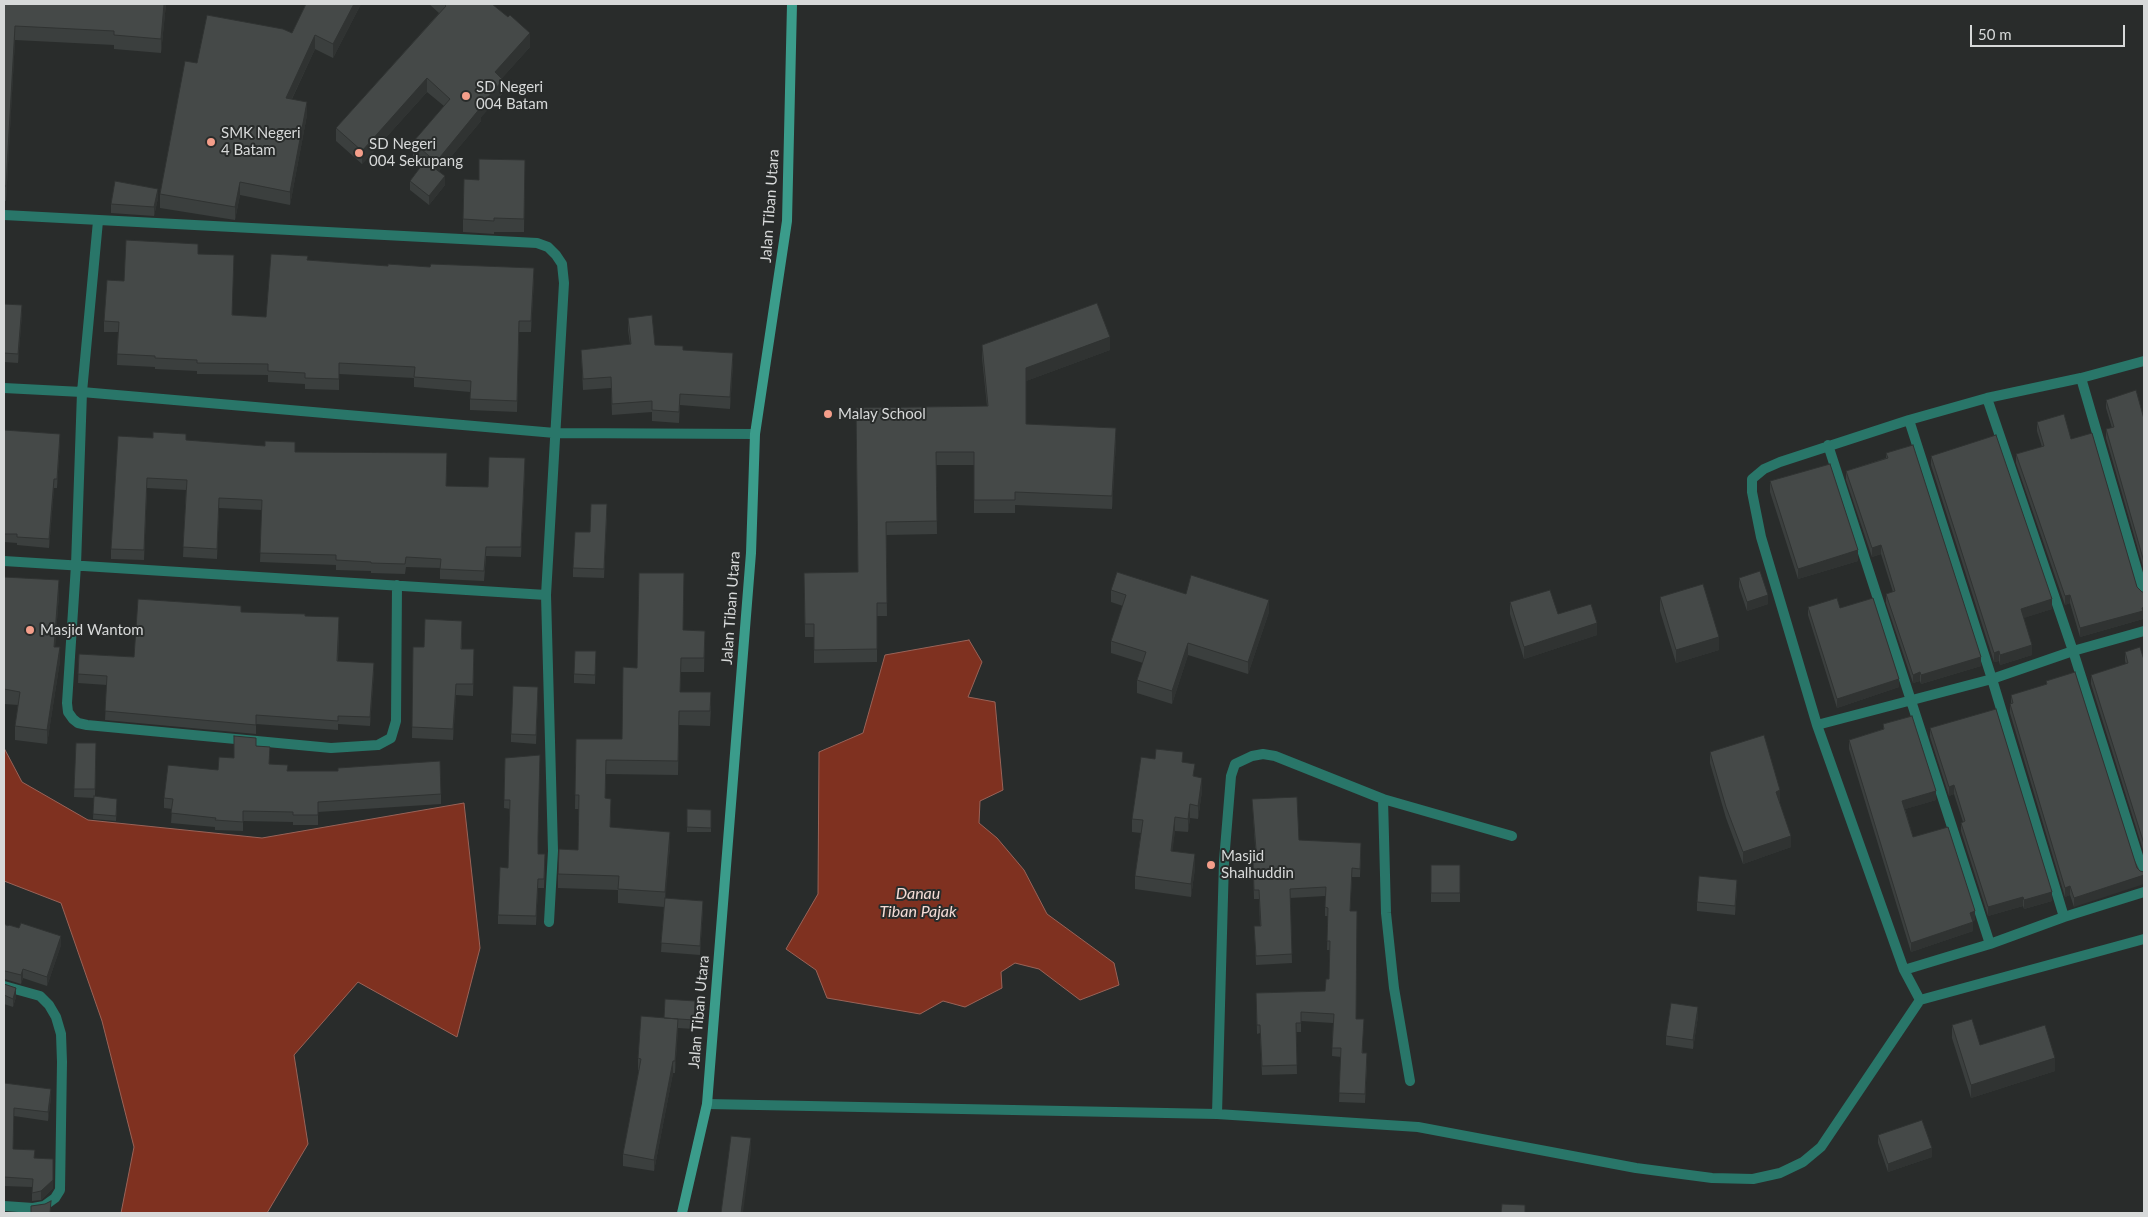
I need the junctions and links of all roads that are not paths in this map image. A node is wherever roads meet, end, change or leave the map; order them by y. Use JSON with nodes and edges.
{"nodes":[{"id":1,"x":792,"y":4,"type":"edge"},
{"id":2,"x":4,"y":215,"type":"edge"},
{"id":3,"x":98,"y":221,"type":"junction"},
{"id":4,"x":2144,"y":361,"type":"edge"},
{"id":5,"x":2081,"y":378,"type":"junction"},
{"id":6,"x":4,"y":388,"type":"edge"},
{"id":7,"x":82,"y":392,"type":"junction"},
{"id":8,"x":1987,"y":398,"type":"junction"},
{"id":9,"x":1909,"y":420,"type":"junction"},
{"id":10,"x":555,"y":434,"type":"junction"},
{"id":11,"x":755,"y":434,"type":"junction"},
{"id":12,"x":1828,"y":445,"type":"junction"},
{"id":13,"x":4,"y":561,"type":"edge"},
{"id":14,"x":76,"y":564,"type":"junction"},
{"id":15,"x":397,"y":585,"type":"junction"},
{"id":16,"x":2144,"y":594,"type":"edge"},
{"id":17,"x":546,"y":596,"type":"junction"},
{"id":18,"x":2144,"y":631,"type":"edge"},
{"id":19,"x":2073,"y":651,"type":"junction"},
{"id":20,"x":1992,"y":679,"type":"junction"},
{"id":21,"x":1912,"y":700,"type":"junction"},
{"id":22,"x":1817,"y":726,"type":"junction"},
{"id":23,"x":1383,"y":799,"type":"junction"},
{"id":24,"x":1512,"y":836,"type":"dead end"},
{"id":25,"x":2144,"y":875,"type":"edge"},
{"id":26,"x":2144,"y":892,"type":"edge"},
{"id":27,"x":2064,"y":917,"type":"junction"},
{"id":28,"x":550,"y":922,"type":"dead end"},
{"id":29,"x":2144,"y":940,"type":"edge"},
{"id":30,"x":1990,"y":944,"type":"junction"},
{"id":31,"x":1904,"y":970,"type":"junction"},
{"id":32,"x":4,"y":986,"type":"edge"},
{"id":33,"x":1920,"y":1000,"type":"junction"},
{"id":34,"x":1410,"y":1081,"type":"dead end"},
{"id":35,"x":707,"y":1104,"type":"junction"},
{"id":36,"x":1217,"y":1114,"type":"junction"},
{"id":37,"x":4,"y":1206,"type":"edge"},
{"id":38,"x":682,"y":1213,"type":"edge"}],
"edges":[{"from":1,"to":11,"type":"street","name":"Jalan Tiban Utara"},
{"from":2,"to":3,"type":"street"},
{"from":3,"to":7,"type":"street"},
{"from":3,"to":10,"type":"street"},
{"from":4,"to":5,"type":"street"},
{"from":5,"to":8,"type":"street"},
{"from":5,"to":16,"type":"street"},
{"from":6,"to":7,"type":"street"},
{"from":7,"to":10,"type":"street"},
{"from":7,"to":14,"type":"street"},
{"from":8,"to":9,"type":"street"},
{"from":8,"to":19,"type":"street"},
{"from":9,"to":12,"type":"street"},
{"from":9,"to":20,"type":"street"},
{"from":10,"to":11,"type":"street"},
{"from":10,"to":17,"type":"street"},
{"from":11,"to":35,"type":"street","name":"Jalan Tiban Utara"},
{"from":12,"to":21,"type":"street"},
{"from":12,"to":22,"type":"street"},
{"from":13,"to":14,"type":"street"},
{"from":14,"to":15,"type":"street"},
{"from":14,"to":15,"type":"street"},
{"from":15,"to":17,"type":"street"},
{"from":17,"to":28,"type":"street"},
{"from":18,"to":19,"type":"street"},
{"from":19,"to":20,"type":"street"},
{"from":19,"to":25,"type":"street"},
{"from":20,"to":21,"type":"street"},
{"from":20,"to":27,"type":"street"},
{"from":21,"to":22,"type":"street"},
{"from":21,"to":30,"type":"street"},
{"from":22,"to":31,"type":"street"},
{"from":23,"to":24,"type":"street"},
{"from":23,"to":34,"type":"street"},
{"from":23,"to":36,"type":"street"},
{"from":26,"to":27,"type":"street"},
{"from":27,"to":30,"type":"street"},
{"from":29,"to":33,"type":"street"},
{"from":30,"to":31,"type":"street"},
{"from":31,"to":33,"type":"street"},
{"from":32,"to":37,"type":"street"},
{"from":33,"to":36,"type":"street"},
{"from":35,"to":36,"type":"street"},
{"from":35,"to":38,"type":"street","name":"Jalan Tiban Utara"}]}
